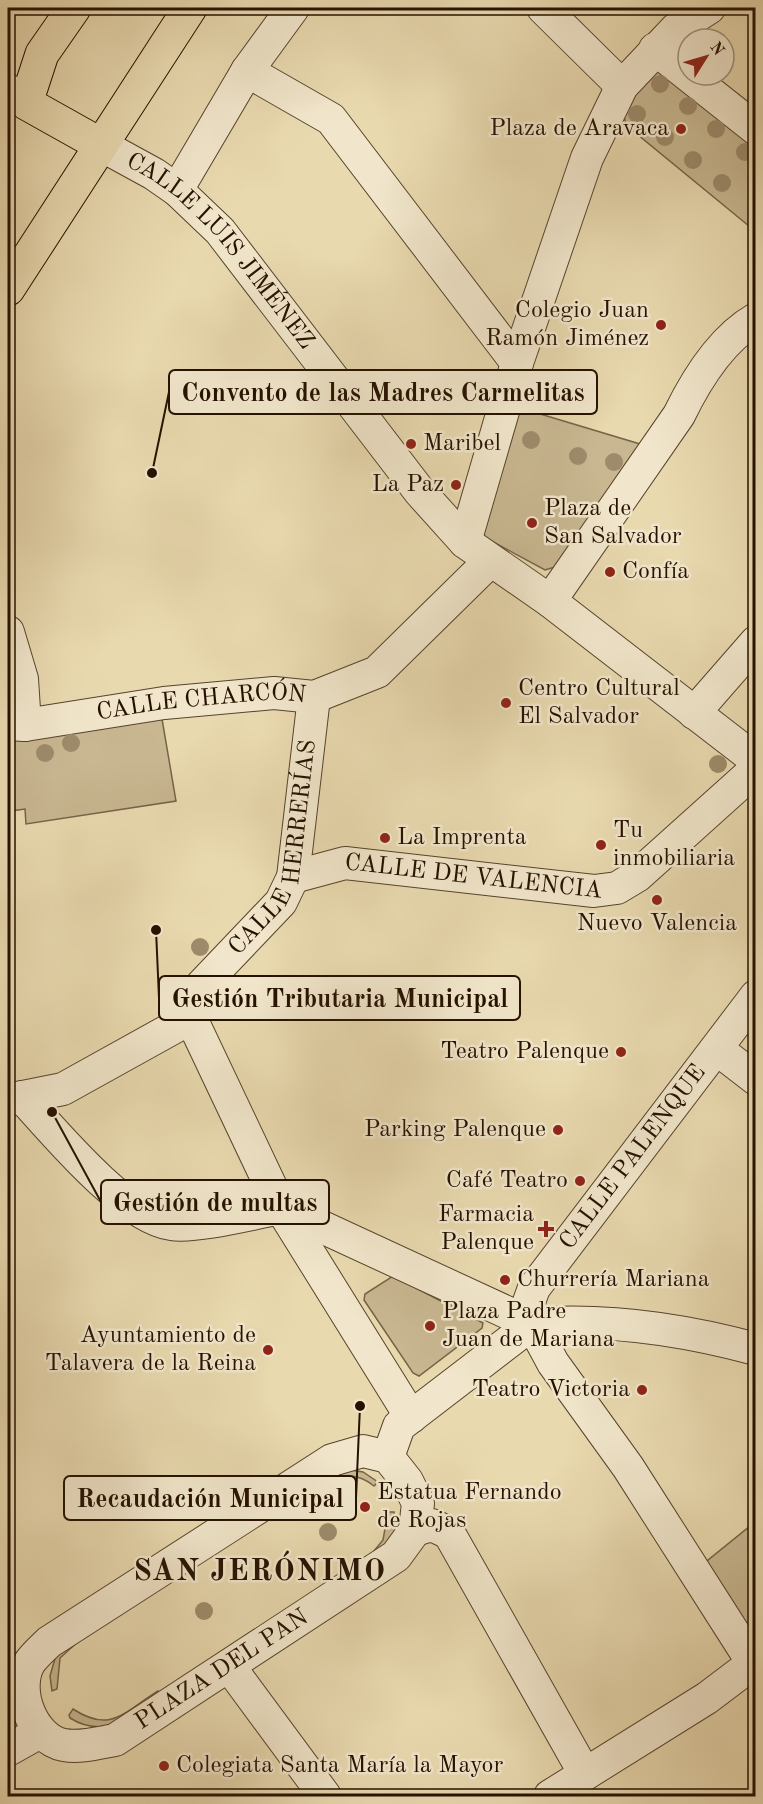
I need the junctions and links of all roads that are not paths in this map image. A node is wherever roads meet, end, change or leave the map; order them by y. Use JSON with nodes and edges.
{"nodes":[{"id":1,"x":74,"y":8,"type":"edge"},
{"id":2,"x":190,"y":8,"type":"edge"},
{"id":3,"x":293,"y":8,"type":"edge"},
{"id":4,"x":543,"y":8,"type":"edge"},
{"id":5,"x":709,"y":8,"type":"edge"},
{"id":6,"x":655,"y":49,"type":"junction"},
{"id":7,"x":247,"y":71,"type":"junction"},
{"id":8,"x":622,"y":86,"type":"junction"},
{"id":9,"x":17,"y":97,"type":"edge"},
{"id":10,"x":756,"y":129,"type":"edge"},
{"id":11,"x":101,"y":146,"type":"junction"},
{"id":12,"x":177,"y":190,"type":"junction"},
{"id":13,"x":8,"y":288,"type":"edge"},
{"id":14,"x":756,"y":319,"type":"edge"},
{"id":15,"x":517,"y":363,"type":"junction"},
{"id":16,"x":465,"y":542,"type":"junction"},
{"id":17,"x":490,"y":561,"type":"junction"},
{"id":18,"x":550,"y":600,"type":"junction"},
{"id":19,"x":8,"y":632,"type":"edge"},
{"id":20,"x":756,"y":642,"type":"edge"},
{"id":21,"x":314,"y":697,"type":"junction"},
{"id":22,"x":694,"y":713,"type":"junction"},
{"id":23,"x":16,"y":724,"type":"edge"},
{"id":24,"x":756,"y":760,"type":"edge"},
{"id":25,"x":756,"y":769,"type":"edge"},
{"id":26,"x":293,"y":877,"type":"junction"},
{"id":27,"x":756,"y":996,"type":"edge"},
{"id":28,"x":191,"y":1018,"type":"junction"},
{"id":29,"x":717,"y":1049,"type":"junction"},
{"id":30,"x":756,"y":1079,"type":"edge"},
{"id":31,"x":15,"y":1098,"type":"edge"},
{"id":32,"x":281,"y":1208,"type":"junction"},
{"id":33,"x":532,"y":1324,"type":"junction"},
{"id":34,"x":756,"y":1349,"type":"edge"},
{"id":35,"x":411,"y":1417,"type":"junction"},
{"id":36,"x":388,"y":1457,"type":"junction"},
{"id":37,"x":415,"y":1530,"type":"junction"},
{"id":38,"x":754,"y":1662,"type":"edge"},
{"id":39,"x":229,"y":1666,"type":"junction"},
{"id":40,"x":15,"y":1679,"type":"edge"},
{"id":41,"x":40,"y":1732,"type":"junction"},
{"id":42,"x":8,"y":1750,"type":"edge"},
{"id":43,"x":569,"y":1788,"type":"edge"},
{"id":44,"x":325,"y":1797,"type":"edge"}],
"edges":[{"from":1,"to":9,"type":"main road"},
{"from":2,"to":11,"type":"main road"},
{"from":3,"to":7,"type":"street"},
{"from":4,"to":8,"type":"street"},
{"from":5,"to":6,"type":"street"},
{"from":6,"to":8,"type":"street"},
{"from":6,"to":10,"type":"street"},
{"from":7,"to":12,"type":"street"},
{"from":7,"to":15,"type":"street"},
{"from":8,"to":15,"type":"street"},
{"from":9,"to":11,"type":"main road"},
{"from":11,"to":12,"type":"street","name":"CALLE LUIS JIMÉNEZ"},
{"from":11,"to":13,"type":"main road"},
{"from":12,"to":16,"type":"street","name":"CALLE LUIS JIMÉNEZ"},
{"from":14,"to":18,"type":"street"},
{"from":15,"to":16,"type":"street"},
{"from":16,"to":17,"type":"street","name":"CALLE LUIS JIMÉNEZ"},
{"from":17,"to":18,"type":"street","name":"CALLE LUIS JIMÉNEZ"},
{"from":17,"to":21,"type":"street","name":"CALLE CHARCÓN"},
{"from":18,"to":22,"type":"street","name":"CALLE LUIS JIMÉNEZ"},
{"from":19,"to":23,"type":"street"},
{"from":20,"to":22,"type":"street"},
{"from":21,"to":23,"type":"street","name":"CALLE CHARCÓN"},
{"from":21,"to":26,"type":"street","name":"CALLE HERRERÍAS"},
{"from":22,"to":24,"type":"street","name":"CALLE LUIS JIMÉNEZ"},
{"from":25,"to":26,"type":"street","name":"CALLE DE VALENCIA"},
{"from":26,"to":28,"type":"street","name":"CALLE HERRERÍAS"},
{"from":27,"to":29,"type":"street","name":"CALLE PALENQUE"},
{"from":28,"to":31,"type":"street"},
{"from":28,"to":32,"type":"street"},
{"from":29,"to":30,"type":"street"},
{"from":29,"to":33,"type":"street","name":"CALLE PALENQUE"},
{"from":31,"to":32,"type":"street"},
{"from":32,"to":33,"type":"street"},
{"from":32,"to":35,"type":"street"},
{"from":33,"to":34,"type":"street"},
{"from":33,"to":35,"type":"street"},
{"from":33,"to":38,"type":"street"},
{"from":35,"to":36,"type":"street"},
{"from":36,"to":37,"type":"street"},
{"from":36,"to":40,"type":"street"},
{"from":37,"to":39,"type":"street","name":"PLAZA DEL PAN"},
{"from":37,"to":43,"type":"street"},
{"from":38,"to":43,"type":"street"},
{"from":39,"to":41,"type":"street","name":"PLAZA DEL PAN"},
{"from":39,"to":44,"type":"street"},
{"from":40,"to":41,"type":"street"},
{"from":41,"to":42,"type":"street"}]}
